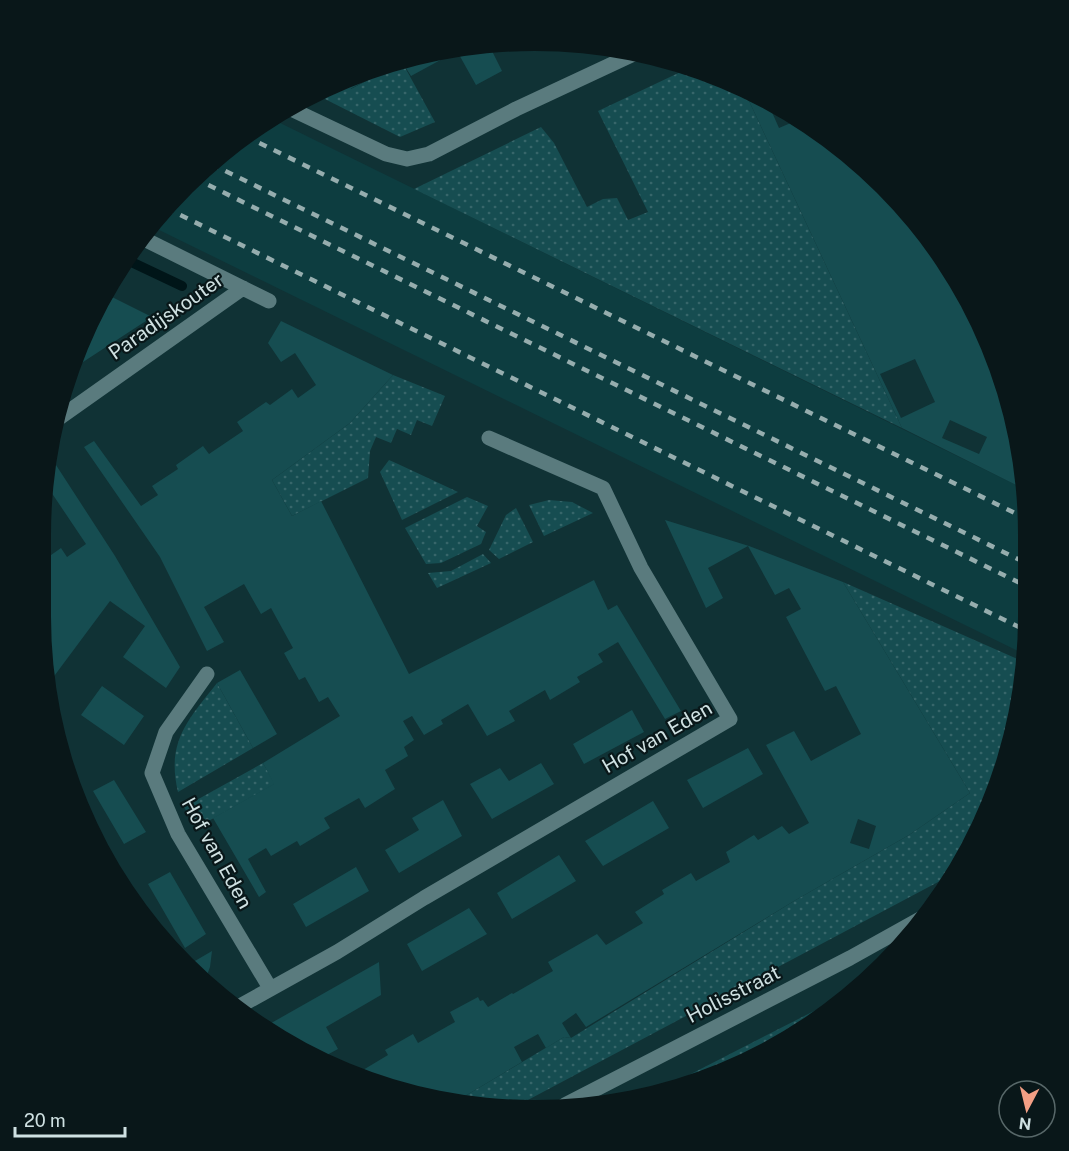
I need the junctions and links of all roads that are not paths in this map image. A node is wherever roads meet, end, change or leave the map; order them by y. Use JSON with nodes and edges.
{"nodes":[{"id":1,"x":623,"y":59,"type":"edge"},
{"id":2,"x":299,"y":113,"type":"edge"},
{"id":3,"x":150,"y":242,"type":"edge"},
{"id":4,"x":243,"y":288,"type":"junction"},
{"id":5,"x":269,"y":301,"type":"dead end"},
{"id":6,"x":66,"y":413,"type":"edge"},
{"id":7,"x":489,"y":438,"type":"dead end"},
{"id":8,"x":207,"y":674,"type":"dead end"},
{"id":9,"x":904,"y":928,"type":"edge"},
{"id":10,"x":270,"y":988,"type":"junction"},
{"id":11,"x":244,"y":1003,"type":"edge"},
{"id":12,"x":579,"y":1098,"type":"edge"}],
"edges":[{"from":1,"to":2,"type":"street"},
{"from":3,"to":4,"type":"street"},
{"from":4,"to":5,"type":"street"},
{"from":4,"to":6,"type":"street","name":"Paradijskouter"},
{"from":7,"to":10,"type":"street","name":"Hof van Eden"},
{"from":8,"to":10,"type":"street","name":"Hof van Eden"},
{"from":9,"to":12,"type":"street","name":"Holisstraat"},
{"from":10,"to":11,"type":"street","name":"Hof van Eden"}]}
